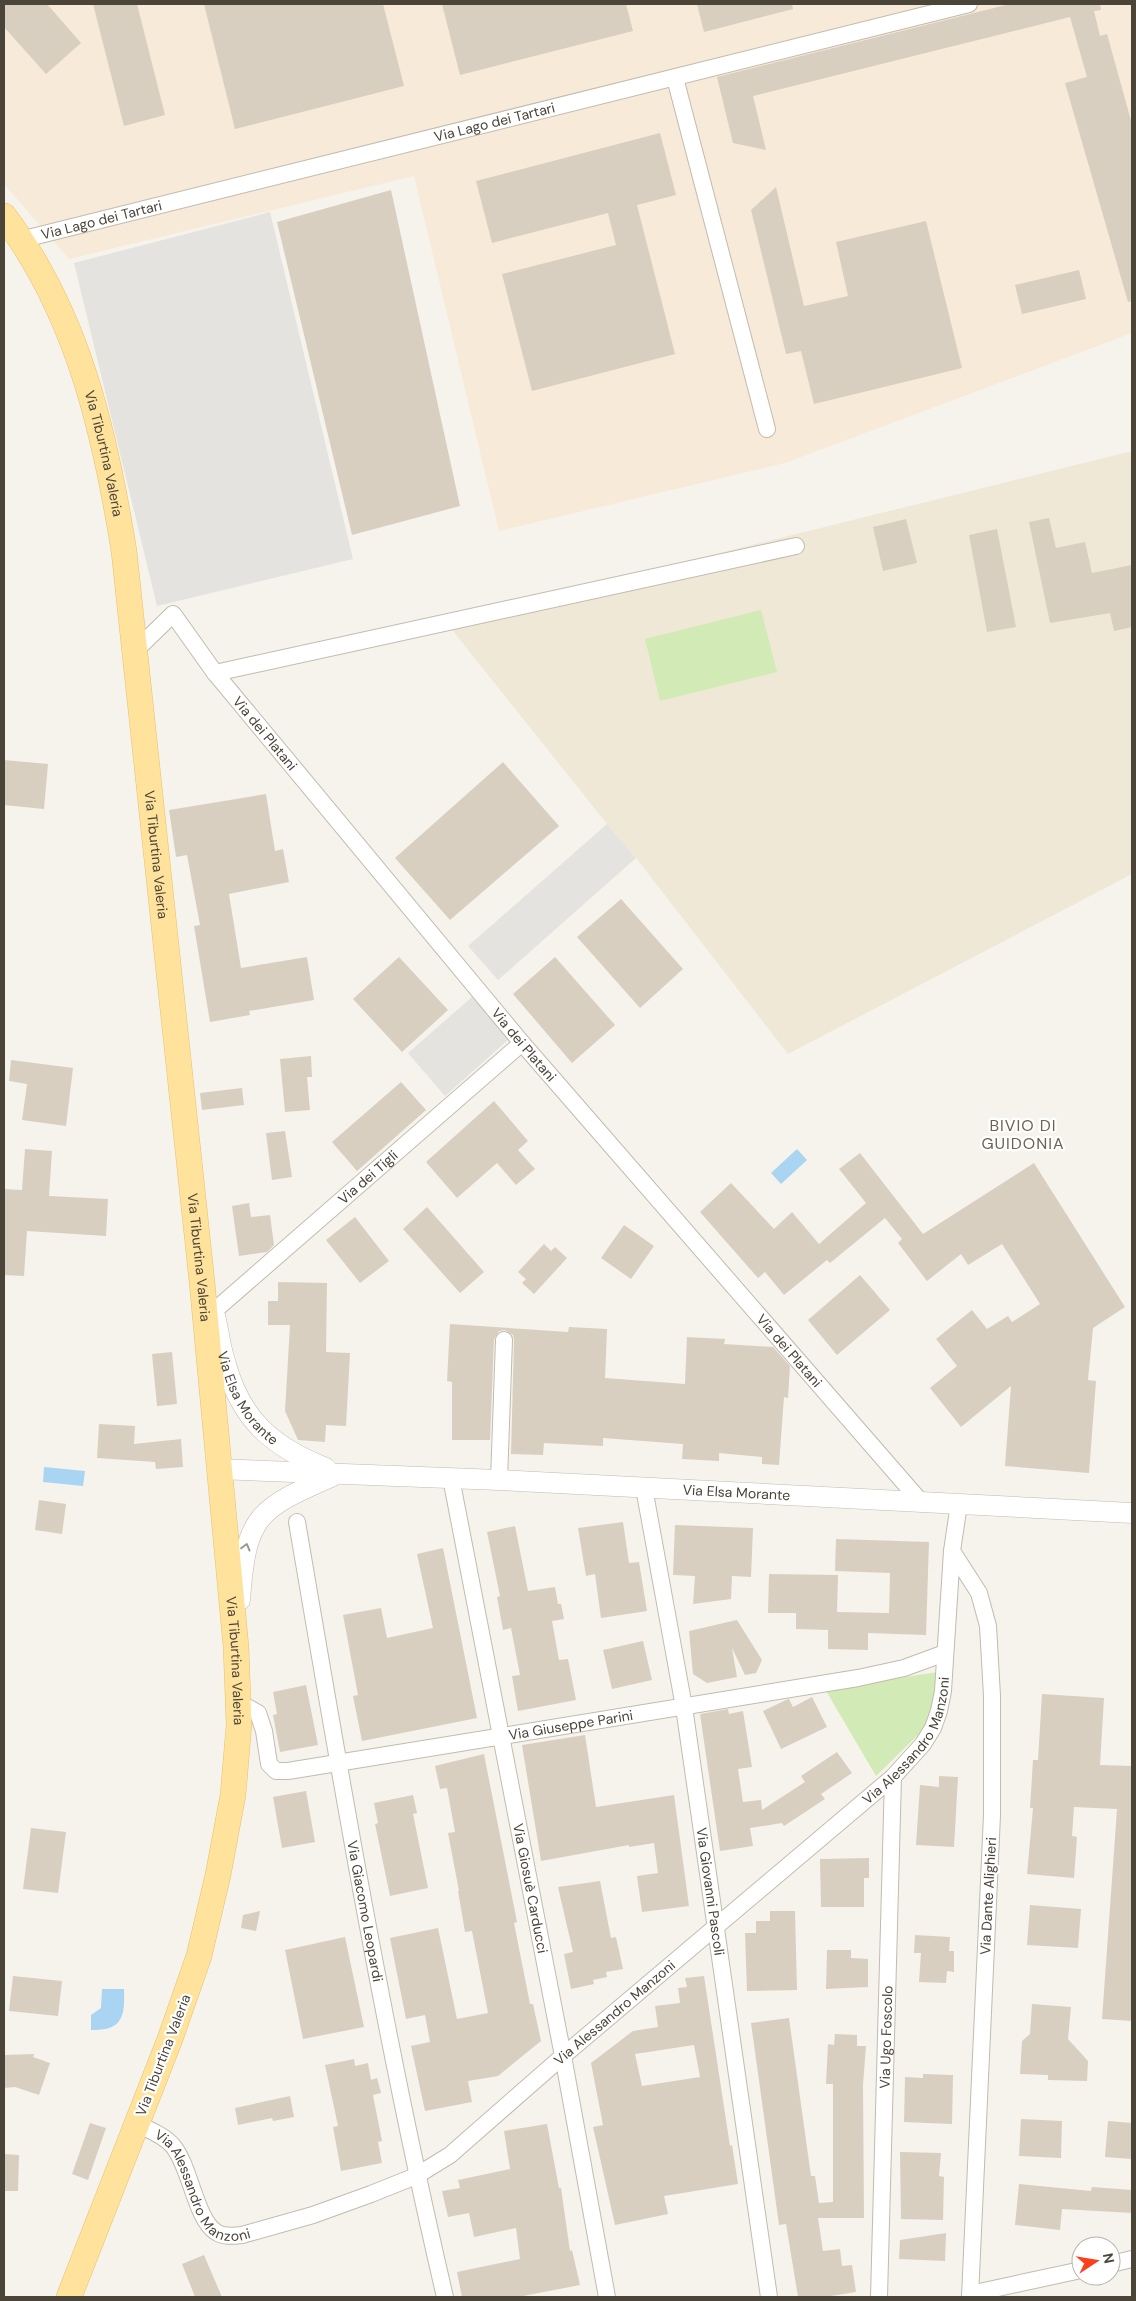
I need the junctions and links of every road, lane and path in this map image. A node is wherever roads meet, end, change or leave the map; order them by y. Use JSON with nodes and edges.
{"nodes":[{"id":1,"x":969,"y":4,"type":"edge"},
{"id":2,"x":675,"y":78,"type":"junction"},
{"id":3,"x":4,"y":216,"type":"edge"},
{"id":4,"x":20,"y":240,"type":"junction"},
{"id":5,"x":766,"y":429,"type":"dead end"},
{"id":6,"x":796,"y":546,"type":"dead end"},
{"id":7,"x":137,"y":649,"type":"junction"},
{"id":8,"x":215,"y":673,"type":"junction"},
{"id":9,"x":522,"y":1043,"type":"junction"},
{"id":10,"x":202,"y":1282,"type":"junction"},
{"id":11,"x":214,"y":1312,"type":"junction"},
{"id":12,"x":504,"y":1340,"type":"dead end"},
{"id":13,"x":218,"y":1469,"type":"junction"},
{"id":14,"x":340,"y":1474,"type":"junction"},
{"id":15,"x":451,"y":1478,"type":"junction"},
{"id":16,"x":499,"y":1480,"type":"junction"},
{"id":17,"x":644,"y":1488,"type":"junction"},
{"id":18,"x":921,"y":1502,"type":"junction"},
{"id":19,"x":959,"y":1504,"type":"junction"},
{"id":20,"x":1132,"y":1513,"type":"edge"},
{"id":21,"x":297,"y":1522,"type":"dead end"},
{"id":22,"x":952,"y":1551,"type":"junction"},
{"id":23,"x":236,"y":1647,"type":"junction"},
{"id":24,"x":945,"y":1653,"type":"junction"},
{"id":25,"x":684,"y":1707,"type":"junction"},
{"id":26,"x":239,"y":1708,"type":"junction"},
{"id":27,"x":502,"y":1736,"type":"junction"},
{"id":28,"x":338,"y":1761,"type":"junction"},
{"id":29,"x":893,"y":1777,"type":"junction"},
{"id":30,"x":717,"y":1927,"type":"junction"},
{"id":31,"x":563,"y":2056,"type":"junction"},
{"id":32,"x":137,"y":2124,"type":"junction"},
{"id":33,"x":416,"y":2176,"type":"junction"},
{"id":34,"x":1071,"y":2272,"type":"edge"},
{"id":35,"x":970,"y":2296,"type":"edge"},
{"id":36,"x":69,"y":2297,"type":"edge"},
{"id":37,"x":445,"y":2297,"type":"edge"},
{"id":38,"x":607,"y":2297,"type":"edge"},
{"id":39,"x":769,"y":2297,"type":"edge"},
{"id":40,"x":879,"y":2297,"type":"edge"}],
"edges":[{"from":1,"to":2,"type":"street","name":"Via Lago dei Tartari"},
{"from":2,"to":4,"type":"street","name":"Via Lago dei Tartari"},
{"from":2,"to":5,"type":"street"},
{"from":3,"to":4,"type":"main road","name":"Via Tiburtina Valeria"},
{"from":4,"to":7,"type":"main road","name":"Via Tiburtina Valeria"},
{"from":6,"to":8,"type":"street"},
{"from":7,"to":8,"type":"street","name":"Via dei Platani"},
{"from":7,"to":10,"type":"main road","name":"Via Tiburtina Valeria"},
{"from":8,"to":9,"type":"street","name":"Via dei Platani"},
{"from":9,"to":11,"type":"street","name":"Via dei Tigli"},
{"from":9,"to":18,"type":"street","name":"Via dei Platani"},
{"from":10,"to":11,"type":"street","name":"Via Elsa Morante"},
{"from":10,"to":13,"type":"main road","name":"Via Tiburtina Valeria"},
{"from":11,"to":14,"type":"street","name":"Via Elsa Morante"},
{"from":12,"to":16,"type":"street"},
{"from":13,"to":14,"type":"street","name":"Via Elsa Morante"},
{"from":13,"to":23,"type":"main road","name":"Via Tiburtina Valeria"},
{"from":14,"to":15,"type":"street","name":"Via Elsa Morante"},
{"from":23,"to":14,"type":"street","name":"Via Elsa Morante","one_way":true},
{"from":15,"to":16,"type":"street","name":"Via Elsa Morante"},
{"from":15,"to":27,"type":"street","name":"Via Giosuè Carducci"},
{"from":16,"to":17,"type":"street","name":"Via Elsa Morante"},
{"from":17,"to":18,"type":"street","name":"Via Elsa Morante"},
{"from":17,"to":25,"type":"street","name":"Via Giovanni Pascoli"},
{"from":18,"to":19,"type":"street","name":"Via Elsa Morante"},
{"from":19,"to":20,"type":"street","name":"Via Elsa Morante"},
{"from":19,"to":22,"type":"street"},
{"from":21,"to":28,"type":"street","name":"Via Giacomo Leopardi"},
{"from":22,"to":24,"type":"street","name":"Via Alessandro Manzoni"},
{"from":22,"to":35,"type":"street","name":"Via Dante Alighieri"},
{"from":23,"to":26,"type":"main road","name":"Via Tiburtina Valeria"},
{"from":24,"to":25,"type":"street","name":"Via Giuseppe Parini"},
{"from":24,"to":29,"type":"street","name":"Via Alessandro Manzoni"},
{"from":25,"to":27,"type":"street","name":"Via Giuseppe Parini"},
{"from":25,"to":30,"type":"street","name":"Via Giovanni Pascoli"},
{"from":26,"to":28,"type":"street","name":"Via Giuseppe Parini"},
{"from":26,"to":32,"type":"main road","name":"Via Tiburtina Valeria"},
{"from":27,"to":28,"type":"street","name":"Via Giuseppe Parini"},
{"from":27,"to":31,"type":"street","name":"Via Giosuè Carducci"},
{"from":28,"to":33,"type":"street","name":"Via Giacomo Leopardi"},
{"from":29,"to":30,"type":"street","name":"Via Alessandro Manzoni"},
{"from":29,"to":40,"type":"street","name":"Via Ugo Foscolo"},
{"from":30,"to":31,"type":"street","name":"Via Alessandro Manzoni"},
{"from":30,"to":39,"type":"street","name":"Via Giovanni Pascoli"},
{"from":31,"to":33,"type":"street","name":"Via Alessandro Manzoni"},
{"from":31,"to":38,"type":"street","name":"Via Giosuè Carducci"},
{"from":32,"to":33,"type":"street","name":"Via Alessandro Manzoni"},
{"from":32,"to":36,"type":"main road","name":"Via Tiburtina Valeria"},
{"from":33,"to":37,"type":"street","name":"Via Giacomo Leopardi"},
{"from":34,"to":35,"type":"street"}]}
